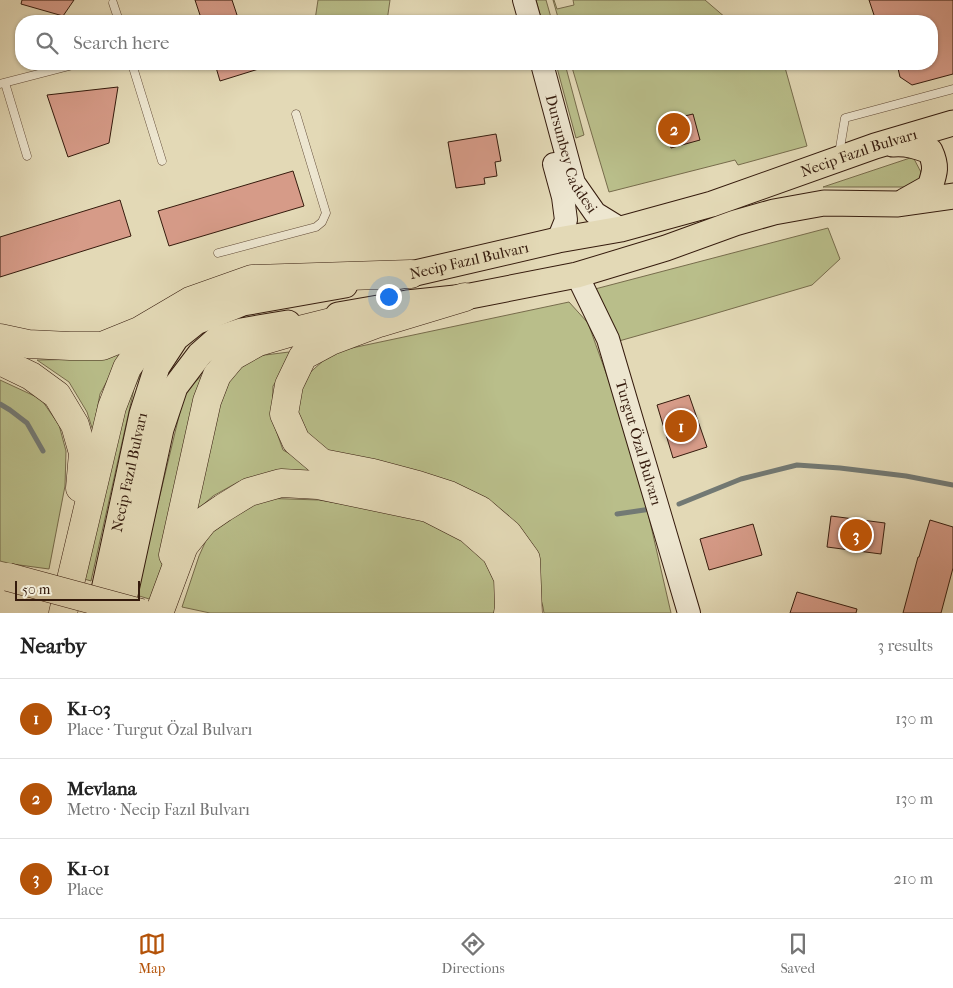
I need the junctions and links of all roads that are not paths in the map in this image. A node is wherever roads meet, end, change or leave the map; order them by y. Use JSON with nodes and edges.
{"nodes":[{"id":1,"x":511,"y":0,"type":"edge"},
{"id":2,"x":524,"y":0,"type":"edge"},
{"id":3,"x":113,"y":3,"type":"dead end"},
{"id":4,"x":117,"y":15,"type":"edge"},
{"id":5,"x":515,"y":15,"type":"edge"},
{"id":6,"x":528,"y":15,"type":"edge"},
{"id":7,"x":54,"y":70,"type":"edge"},
{"id":8,"x":134,"y":70,"type":"edge"},
{"id":9,"x":530,"y":70,"type":"edge"},
{"id":10,"x":544,"y":70,"type":"edge"},
{"id":11,"x":2,"y":83,"type":"edge"},
{"id":12,"x":953,"y":90,"type":"edge"},
{"id":13,"x":296,"y":114,"type":"dead end"},
{"id":14,"x":953,"y":124,"type":"edge"},
{"id":15,"x":875,"y":146,"type":"junction"},
{"id":16,"x":27,"y":156,"type":"dead end"},
{"id":17,"x":838,"y":159,"type":"junction"},
{"id":18,"x":162,"y":161,"type":"dead end"},
{"id":19,"x":953,"y":196,"type":"edge"},
{"id":20,"x":898,"y":204,"type":"junction"},
{"id":21,"x":621,"y":229,"type":"junction"},
{"id":22,"x":558,"y":240,"type":"junction"},
{"id":23,"x":218,"y":253,"type":"dead end"},
{"id":24,"x":410,"y":274,"type":"junction"},
{"id":25,"x":577,"y":275,"type":"junction"},
{"id":26,"x":252,"y":279,"type":"junction"},
{"id":27,"x":465,"y":297,"type":"junction"},
{"id":28,"x":407,"y":303,"type":"junction"},
{"id":29,"x":0,"y":338,"type":"edge"},
{"id":30,"x":0,"y":361,"type":"edge"},
{"id":31,"x":74,"y":564,"type":"junction"},
{"id":32,"x":3,"y":575,"type":"edge"},
{"id":33,"x":154,"y":611,"type":"edge"},
{"id":34,"x":63,"y":613,"type":"edge"},
{"id":35,"x":99,"y":613,"type":"edge"},
{"id":36,"x":121,"y":613,"type":"edge"},
{"id":37,"x":508,"y":613,"type":"edge"},
{"id":38,"x":528,"y":613,"type":"edge"},
{"id":39,"x":689,"y":613,"type":"edge"}],
"edges":[{"from":1,"to":5,"type":"main road"},
{"from":2,"to":6,"type":"main road"},
{"from":3,"to":4,"type":"lane"},
{"from":7,"to":11,"type":"lane"},
{"from":8,"to":18,"type":"lane"},
{"from":9,"to":22,"type":"main road","name":"Dursunbey Caddesi"},
{"from":10,"to":21,"type":"main road","name":"Dursunbey Caddesi"},
{"from":11,"to":16,"type":"lane"},
{"from":12,"to":17,"type":"lane"},
{"from":13,"to":23,"type":"lane"},
{"from":14,"to":15,"type":"main road","name":"Necip Fazıl Bulvarı"},
{"from":15,"to":17,"type":"main road","name":"Necip Fazıl Bulvarı"},
{"from":15,"to":20,"type":"main road"},
{"from":17,"to":21,"type":"main road","name":"Necip Fazıl Bulvarı"},
{"from":19,"to":20,"type":"main road","name":"Necip Fazıl Bulvarı"},
{"from":20,"to":25,"type":"main road","name":"Necip Fazıl Bulvarı"},
{"from":21,"to":22,"type":"main road","name":"Necip Fazıl Bulvarı"},
{"from":22,"to":24,"type":"main road","name":"Necip Fazıl Bulvarı"},
{"from":24,"to":26,"type":"highway"},
{"from":24,"to":35,"type":"main road","name":"Necip Fazıl Bulvarı"},
{"from":25,"to":27,"type":"main road","name":"Necip Fazıl Bulvarı"},
{"from":25,"to":39,"type":"main road","name":"Turgut Özal Bulvarı"},
{"from":26,"to":29,"type":"highway"},
{"from":26,"to":31,"type":"highway"},
{"from":27,"to":28,"type":"main road","name":"Necip Fazıl Bulvarı"},
{"from":27,"to":38,"type":"highway"},
{"from":28,"to":33,"type":"highway"},
{"from":28,"to":36,"type":"main road","name":"Necip Fazıl Bulvarı"},
{"from":30,"to":31,"type":"highway"},
{"from":31,"to":34,"type":"highway"},
{"from":32,"to":33,"type":"highway","bridge":true},
{"from":33,"to":37,"type":"highway"}]}
